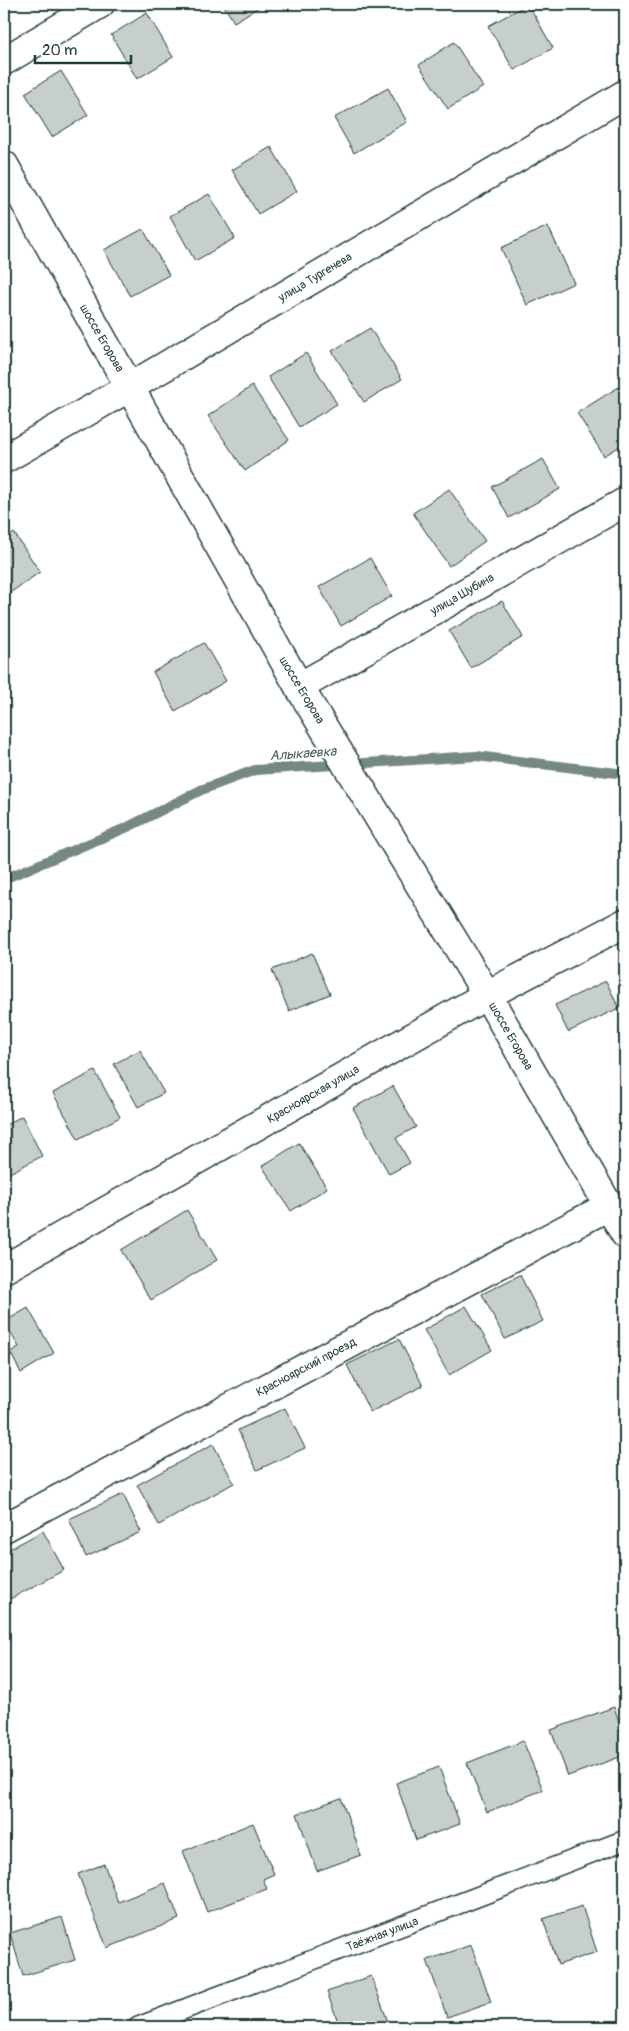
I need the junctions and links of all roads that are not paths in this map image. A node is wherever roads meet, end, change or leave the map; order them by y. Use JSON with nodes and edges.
{"nodes":[{"id":1,"x":100,"y":4,"type":"edge"},
{"id":2,"x":4,"y":61,"type":"edge"},
{"id":3,"x":625,"y":94,"type":"edge"},
{"id":4,"x":4,"y":165,"type":"edge"},
{"id":5,"x":130,"y":387,"type":"junction"},
{"id":6,"x":4,"y":459,"type":"edge"},
{"id":7,"x":625,"y":502,"type":"edge"},
{"id":8,"x":299,"y":687,"type":"junction"},
{"id":9,"x":625,"y":923,"type":"edge"},
{"id":10,"x":487,"y":994,"type":"junction"},
{"id":11,"x":609,"y":1206,"type":"junction"},
{"id":12,"x":625,"y":1234,"type":"edge"},
{"id":13,"x":4,"y":1270,"type":"edge"},
{"id":14,"x":4,"y":1528,"type":"edge"},
{"id":15,"x":625,"y":1840,"type":"edge"},
{"id":16,"x":138,"y":2027,"type":"edge"}],
"edges":[{"from":1,"to":2,"type":"street"},
{"from":3,"to":5,"type":"street","name":"улица Тургенева"},
{"from":4,"to":5,"type":"street","name":"шоссе Егорова"},
{"from":5,"to":6,"type":"street","name":"улица Тургенева"},
{"from":5,"to":8,"type":"street","name":"шоссе Егорова"},
{"from":7,"to":8,"type":"street","name":"улица Шубина"},
{"from":8,"to":10,"type":"street","name":"шоссе Егорова"},
{"from":9,"to":10,"type":"street","name":"Красноярская улица"},
{"from":10,"to":11,"type":"street","name":"шоссе Егорова"},
{"from":10,"to":13,"type":"street","name":"Красноярская улица"},
{"from":11,"to":12,"type":"street","name":"шоссе Егорова"},
{"from":11,"to":14,"type":"street","name":"Красноярский проезд"},
{"from":15,"to":16,"type":"lane","name":"Таёжная улица"}]}
